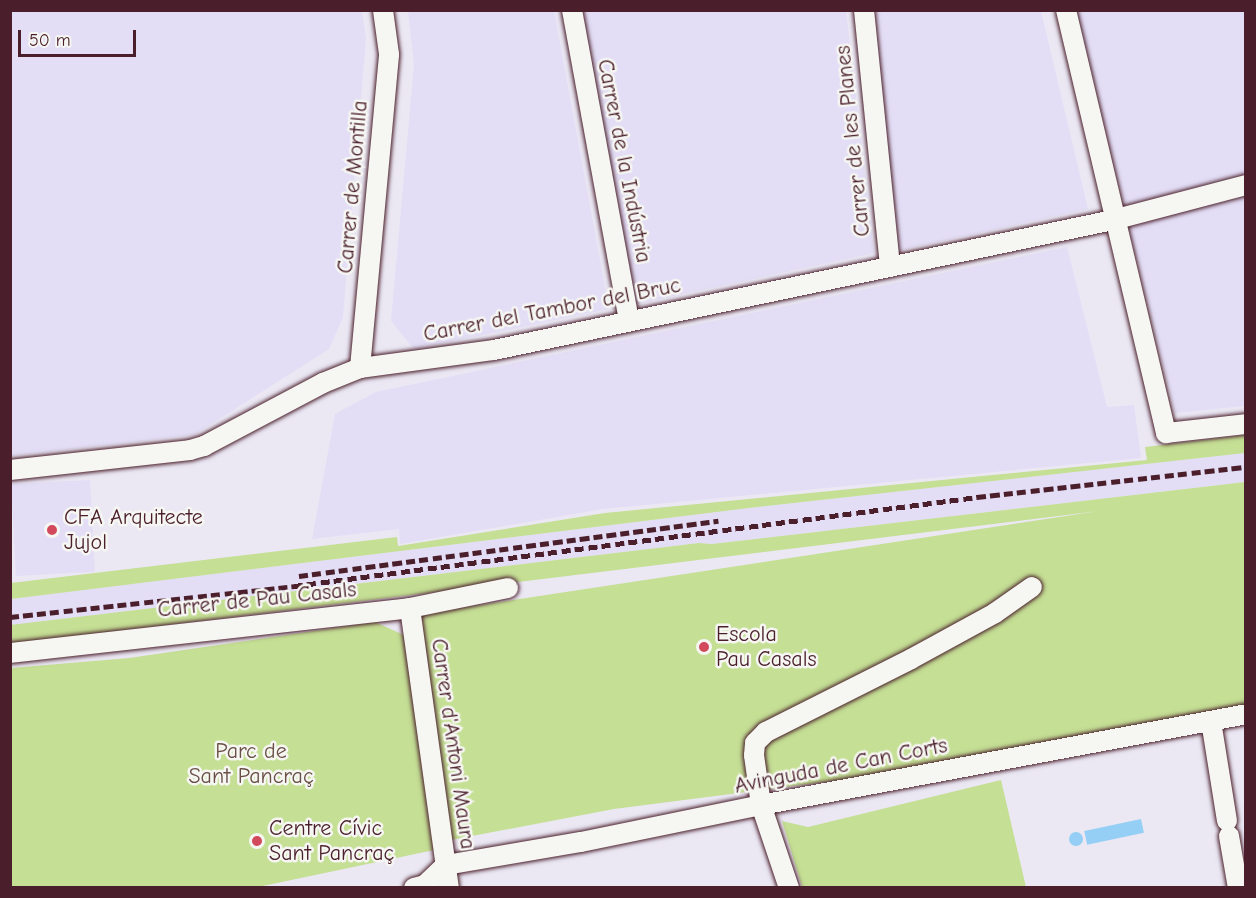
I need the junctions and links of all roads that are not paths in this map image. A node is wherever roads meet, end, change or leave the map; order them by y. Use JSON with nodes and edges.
{"nodes":[{"id":1,"x":383,"y":10,"type":"edge"},
{"id":2,"x":572,"y":10,"type":"edge"},
{"id":3,"x":864,"y":10,"type":"edge"},
{"id":4,"x":1052,"y":10,"type":"edge"},
{"id":5,"x":1066,"y":10,"type":"edge"},
{"id":6,"x":1245,"y":185,"type":"edge"},
{"id":7,"x":1113,"y":220,"type":"junction"},
{"id":8,"x":890,"y":267,"type":"junction"},
{"id":9,"x":629,"y":321,"type":"junction"},
{"id":10,"x":360,"y":368,"type":"junction"},
{"id":11,"x":1245,"y":424,"type":"edge"},
{"id":12,"x":10,"y":470,"type":"edge"},
{"id":13,"x":508,"y":588,"type":"dead end"},
{"id":14,"x":1032,"y":588,"type":"dead end"},
{"id":15,"x":410,"y":608,"type":"junction"},
{"id":16,"x":10,"y":653,"type":"edge"},
{"id":17,"x":1245,"y":714,"type":"edge"},
{"id":18,"x":1211,"y":721,"type":"junction"},
{"id":19,"x":761,"y":805,"type":"junction"},
{"id":20,"x":446,"y":865,"type":"junction"},
{"id":21,"x":414,"y":888,"type":"edge"},
{"id":22,"x":449,"y":888,"type":"edge"},
{"id":23,"x":789,"y":888,"type":"edge"},
{"id":24,"x":1238,"y":888,"type":"edge"}],
"edges":[{"from":1,"to":10,"type":"street","name":"Carrer de Montilla"},
{"from":2,"to":9,"type":"street","name":"Carrer de la Indústria"},
{"from":3,"to":8,"type":"street","name":"Carrer de les Planes"},
{"from":4,"to":7,"type":"street"},
{"from":5,"to":7,"type":"street"},
{"from":6,"to":7,"type":"street","name":"Carrer del Tambor del Bruc"},
{"from":7,"to":8,"type":"street","name":"Carrer del Tambor del Bruc"},
{"from":7,"to":11,"type":"street"},
{"from":8,"to":9,"type":"street","name":"Carrer del Tambor del Bruc"},
{"from":9,"to":10,"type":"street","name":"Carrer del Tambor del Bruc"},
{"from":10,"to":12,"type":"street","name":"Carrer del Tambor del Bruc"},
{"from":13,"to":15,"type":"street","name":"Carrer de Pau Casals"},
{"from":14,"to":19,"type":"street"},
{"from":15,"to":16,"type":"street","name":"Carrer de Pau Casals"},
{"from":15,"to":20,"type":"street","name":"Carrer d'Antoni Maura"},
{"from":17,"to":18,"type":"street","name":"Avinguda de Can Corts"},
{"from":18,"to":19,"type":"street","name":"Avinguda de Can Corts"},
{"from":18,"to":24,"type":"street"},
{"from":19,"to":20,"type":"street","name":"Avinguda de Can Corts"},
{"from":19,"to":23,"type":"street"},
{"from":20,"to":21,"type":"street"},
{"from":20,"to":22,"type":"street","name":"Carrer d'Antoni Maura"}]}
